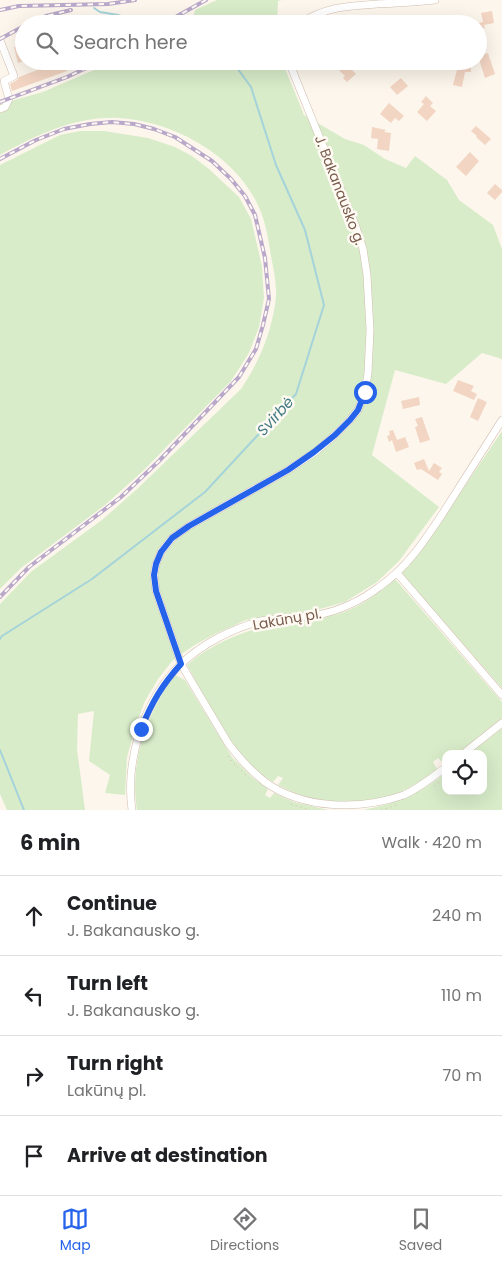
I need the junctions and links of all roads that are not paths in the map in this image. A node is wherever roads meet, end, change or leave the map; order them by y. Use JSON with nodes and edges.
{"nodes":[{"id":1,"x":435,"y":0,"type":"edge"},
{"id":2,"x":313,"y":15,"type":"edge"},
{"id":3,"x":0,"y":40,"type":"edge"},
{"id":4,"x":292,"y":70,"type":"edge"},
{"id":5,"x":0,"y":109,"type":"edge"},
{"id":6,"x":502,"y":420,"type":"edge"},
{"id":7,"x":397,"y":573,"type":"junction"},
{"id":8,"x":181,"y":664,"type":"junction"},
{"id":9,"x":502,"y":695,"type":"edge"},
{"id":10,"x":502,"y":723,"type":"edge"},
{"id":11,"x":468,"y":750,"type":"edge"},
{"id":12,"x":442,"y":770,"type":"edge"},
{"id":13,"x":350,"y":808,"type":"edge"},
{"id":14,"x":132,"y":810,"type":"edge"}],
"edges":[{"from":1,"to":2,"type":"street"},
{"from":3,"to":5,"type":"street"},
{"from":4,"to":8,"type":"street","name":"J. Bakanausko g."},
{"from":6,"to":7,"type":"street","name":"Lakūnų pl."},
{"from":7,"to":8,"type":"street","name":"Lakūnų pl."},
{"from":7,"to":9,"type":"street"},
{"from":8,"to":13,"type":"street","name":"J. Bakanausko g."},
{"from":8,"to":14,"type":"street","name":"Lakūnų pl."},
{"from":10,"to":11,"type":"street"},
{"from":12,"to":13,"type":"street","name":"J. Bakanausko g."}]}
